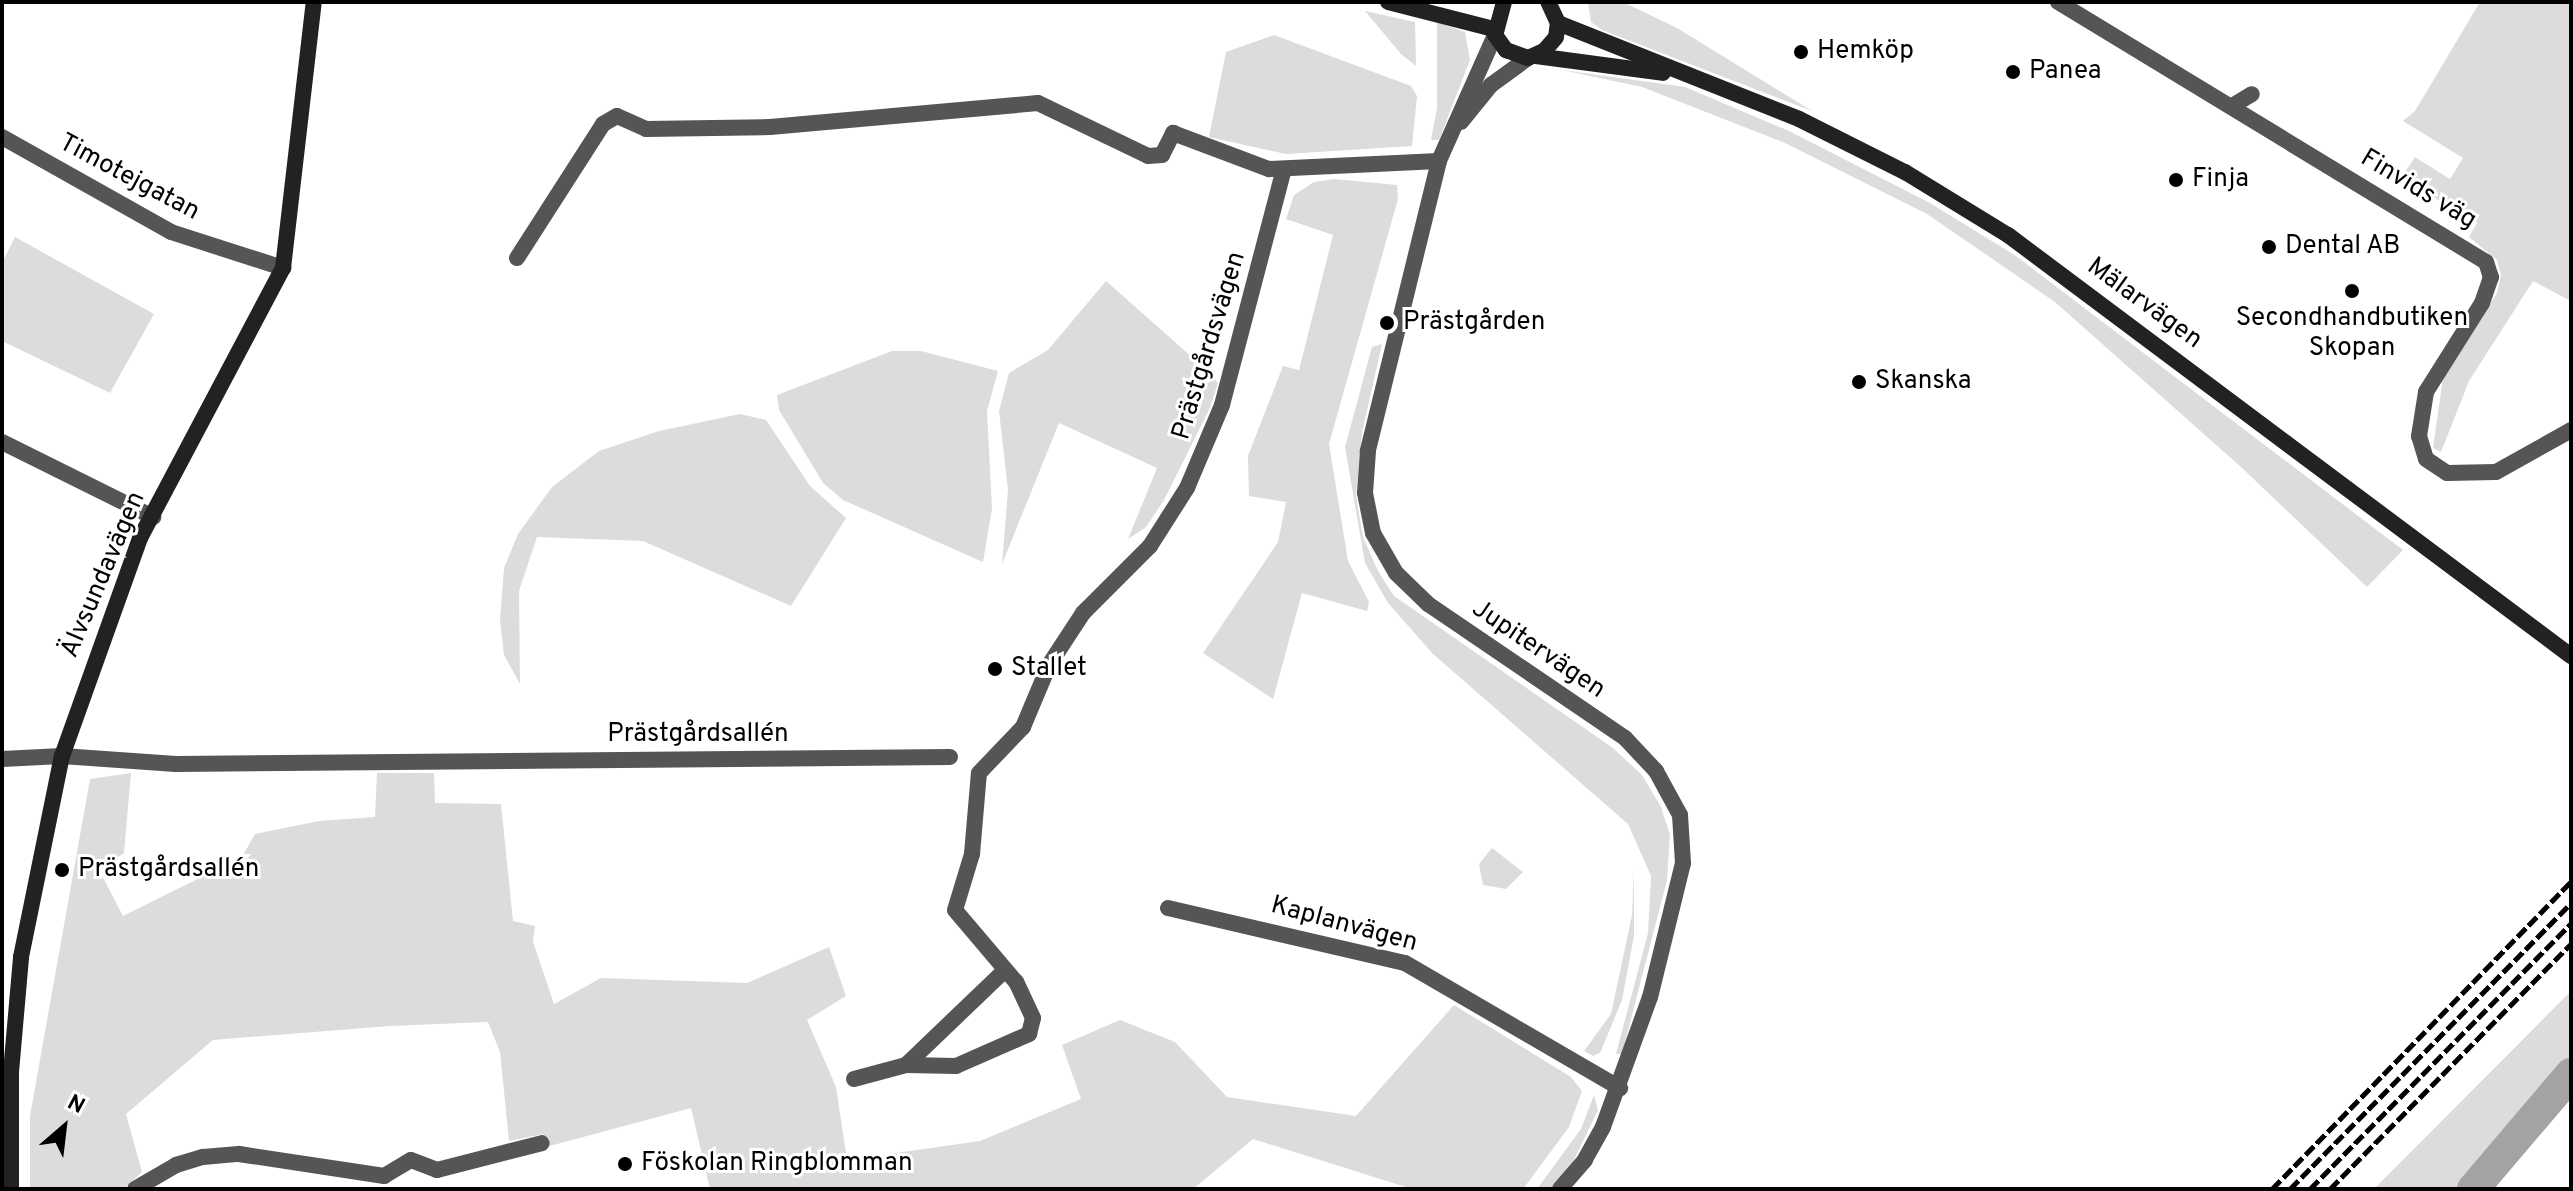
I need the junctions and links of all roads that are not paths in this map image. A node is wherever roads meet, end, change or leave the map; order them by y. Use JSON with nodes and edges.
{"nodes":[{"id":1,"x":314,"y":2,"type":"edge"},
{"id":2,"x":1388,"y":2,"type":"edge"},
{"id":3,"x":1504,"y":2,"type":"edge"},
{"id":4,"x":2058,"y":2,"type":"edge"},
{"id":5,"x":1555,"y":10,"type":"edge"},
{"id":6,"x":1495,"y":32,"type":"junction"},
{"id":7,"x":1532,"y":57,"type":"junction"},
{"id":8,"x":1692,"y":78,"type":"junction"},
{"id":9,"x":2252,"y":94,"type":"dead end"},
{"id":10,"x":2232,"y":106,"type":"junction"},
{"id":11,"x":1450,"y":136,"type":"junction"},
{"id":12,"x":2,"y":137,"type":"edge"},
{"id":13,"x":1439,"y":161,"type":"junction"},
{"id":14,"x":1284,"y":169,"type":"junction"},
{"id":15,"x":517,"y":258,"type":"dead end"},
{"id":16,"x":283,"y":268,"type":"junction"},
{"id":17,"x":2571,"y":430,"type":"edge"},
{"id":18,"x":2,"y":442,"type":"edge"},
{"id":19,"x":153,"y":517,"type":"junction"},
{"id":20,"x":2571,"y":656,"type":"edge"},
{"id":21,"x":62,"y":756,"type":"junction"},
{"id":22,"x":950,"y":757,"type":"dead end"},
{"id":23,"x":2,"y":759,"type":"edge"},
{"id":24,"x":1168,"y":908,"type":"dead end"},
{"id":25,"x":1005,"y":970,"type":"junction"},
{"id":26,"x":906,"y":1065,"type":"junction"},
{"id":27,"x":854,"y":1079,"type":"dead end"},
{"id":28,"x":1620,"y":1088,"type":"junction"},
{"id":29,"x":542,"y":1143,"type":"dead end"},
{"id":30,"x":11,"y":1189,"type":"edge"},
{"id":31,"x":135,"y":1189,"type":"edge"},
{"id":32,"x":1560,"y":1189,"type":"edge"}],
"edges":[{"from":1,"to":16,"type":"main road","name":"Älvsundavägen"},
{"from":2,"to":6,"type":"main road"},
{"from":3,"to":6,"type":"main road"},
{"from":4,"to":10,"type":"street","name":"Finvids väg"},
{"from":5,"to":7,"type":"main road"},
{"from":5,"to":8,"type":"main road","name":"Mälarvägen"},
{"from":6,"to":7,"type":"main road"},
{"from":6,"to":11,"type":"street","name":"Jupitervägen"},
{"from":7,"to":8,"type":"main road","name":"Mälarvägen"},
{"from":7,"to":11,"type":"street","name":"Jupitervägen"},
{"from":8,"to":20,"type":"main road","name":"Mälarvägen"},
{"from":9,"to":10,"type":"street"},
{"from":10,"to":17,"type":"street","name":"Finvids väg"},
{"from":11,"to":13,"type":"street","name":"Jupitervägen"},
{"from":12,"to":16,"type":"street","name":"Timotejgatan"},
{"from":13,"to":14,"type":"street"},
{"from":13,"to":28,"type":"street","name":"Jupitervägen"},
{"from":14,"to":15,"type":"street"},
{"from":14,"to":25,"type":"street","name":"Prästgårdsvägen"},
{"from":16,"to":19,"type":"main road","name":"Älvsundavägen"},
{"from":18,"to":19,"type":"street"},
{"from":19,"to":21,"type":"main road","name":"Älvsundavägen"},
{"from":21,"to":22,"type":"street","name":"Prästgårdsallén"},
{"from":21,"to":23,"type":"street","name":"Prästgårdsallén"},
{"from":21,"to":30,"type":"main road","name":"Älvsundavägen"},
{"from":24,"to":28,"type":"street","name":"Kaplanvägen"},
{"from":25,"to":26,"type":"street","name":"Prästgårdsvägen"},
{"from":25,"to":26,"type":"street","name":"Prästgårdsvägen"},
{"from":26,"to":27,"type":"street","name":"Prästgårdsvägen"},
{"from":28,"to":32,"type":"street","name":"Jupitervägen"},
{"from":29,"to":31,"type":"street"}]}
